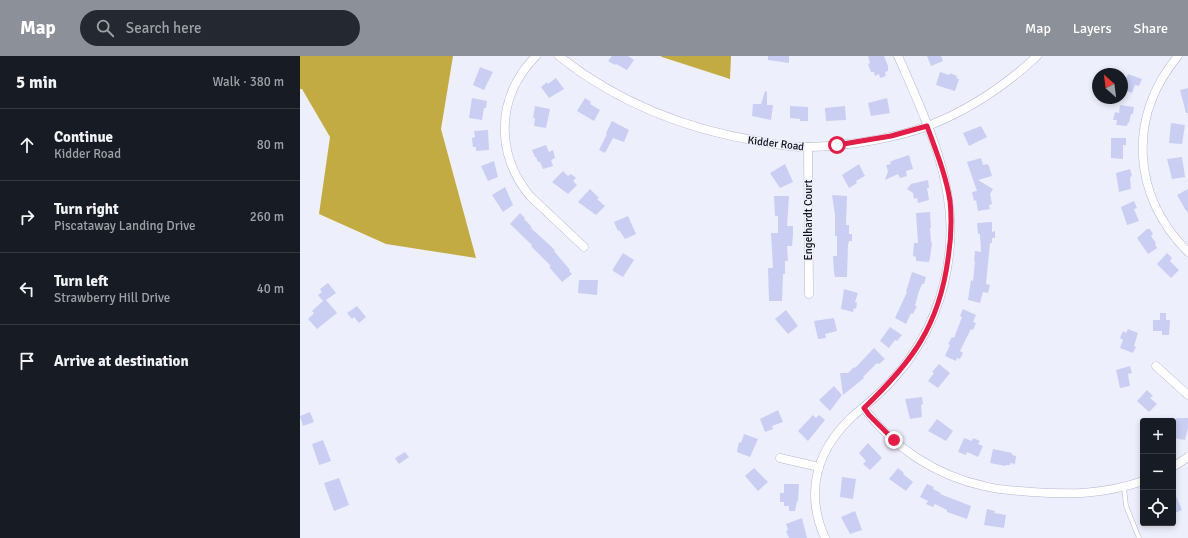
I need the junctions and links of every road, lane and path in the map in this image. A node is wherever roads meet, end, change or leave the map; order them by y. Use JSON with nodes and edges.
{"nodes":[{"id":1,"x":536,"y":56,"type":"edge"},
{"id":2,"x":559,"y":56,"type":"edge"},
{"id":3,"x":898,"y":56,"type":"edge"},
{"id":4,"x":1037,"y":56,"type":"edge"},
{"id":5,"x":1178,"y":56,"type":"edge"},
{"id":6,"x":927,"y":126,"type":"junction"},
{"id":7,"x":808,"y":147,"type":"junction"},
{"id":8,"x":584,"y":247,"type":"dead end"},
{"id":9,"x":1188,"y":252,"type":"edge"},
{"id":10,"x":808,"y":294,"type":"dead end"},
{"id":11,"x":1156,"y":366,"type":"dead end"},
{"id":12,"x":1188,"y":395,"type":"edge"},
{"id":13,"x":864,"y":408,"type":"junction"},
{"id":14,"x":1188,"y":457,"type":"edge"},
{"id":15,"x":780,"y":458,"type":"dead end"},
{"id":16,"x":1176,"y":465,"type":"edge"},
{"id":17,"x":819,"y":467,"type":"junction"},
{"id":18,"x":1140,"y":482,"type":"edge"},
{"id":19,"x":1124,"y":488,"type":"junction"},
{"id":20,"x":825,"y":538,"type":"edge"},
{"id":21,"x":1139,"y":538,"type":"edge"}],
"edges":[{"from":1,"to":8,"type":"street"},
{"from":2,"to":7,"type":"street","name":"Kidder Road"},
{"from":3,"to":6,"type":"street"},
{"from":4,"to":6,"type":"street","name":"Kidder Road"},
{"from":5,"to":9,"type":"street"},
{"from":6,"to":7,"type":"street","name":"Kidder Road"},
{"from":6,"to":13,"type":"street"},
{"from":7,"to":10,"type":"street","name":"Engelhardt Court"},
{"from":11,"to":12,"type":"street"},
{"from":13,"to":17,"type":"street"},
{"from":13,"to":19,"type":"street"},
{"from":14,"to":16,"type":"street"},
{"from":15,"to":17,"type":"street"},
{"from":17,"to":20,"type":"street"},
{"from":18,"to":19,"type":"street"},
{"from":19,"to":21,"type":"lane"}]}
